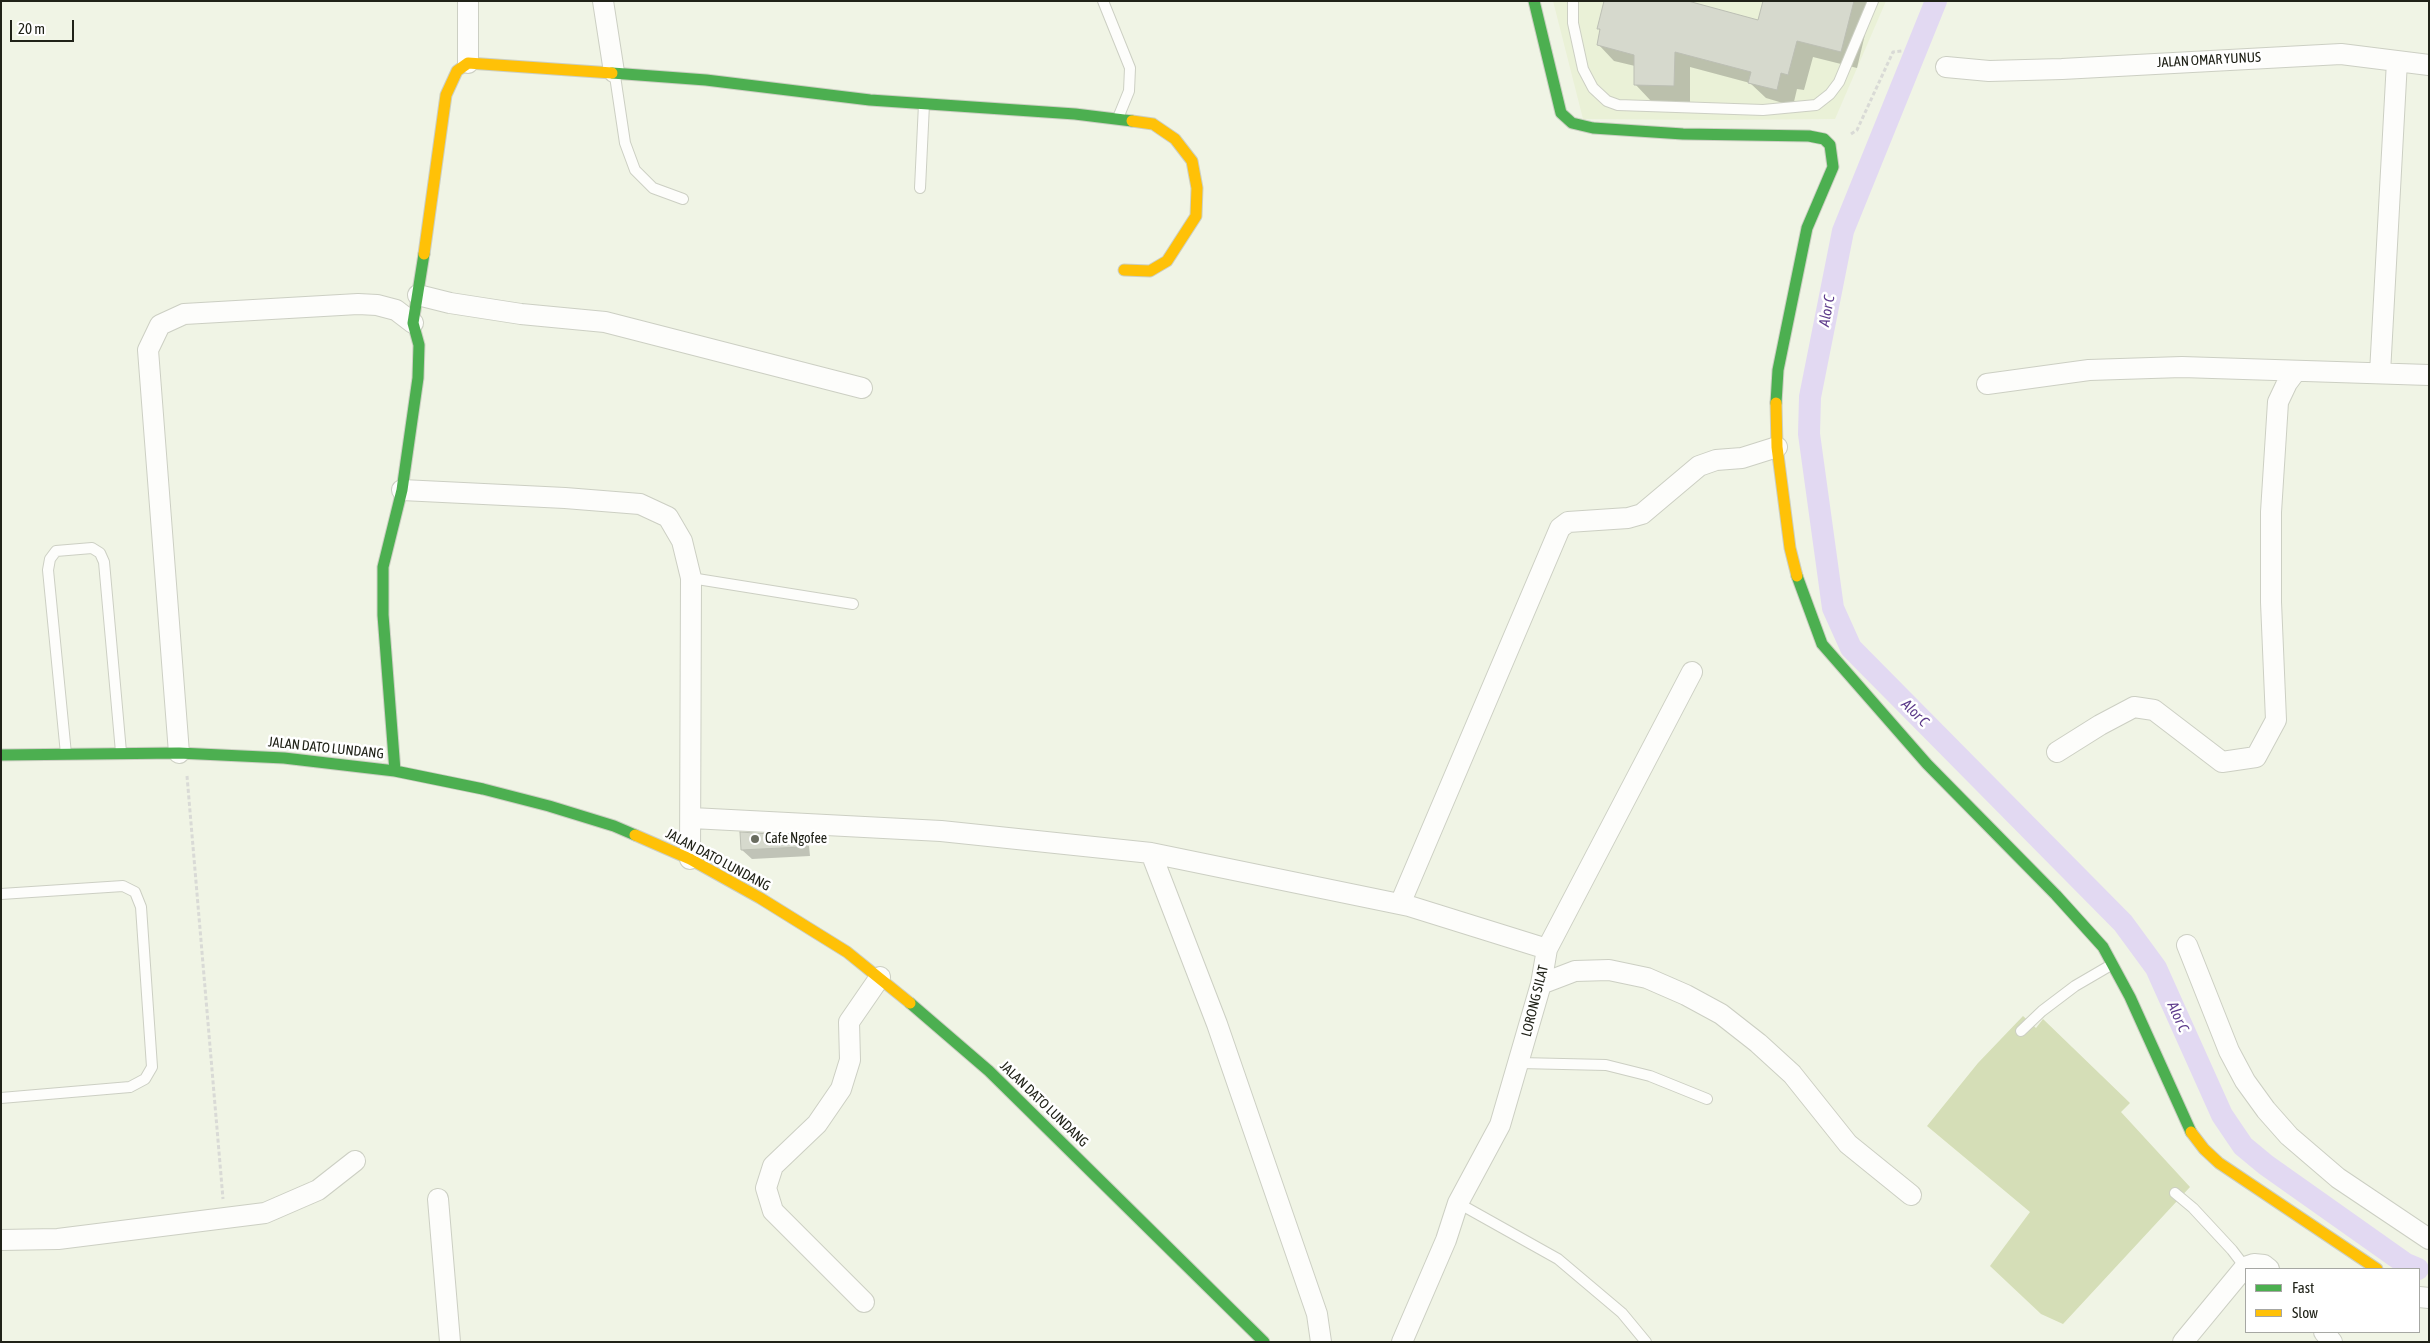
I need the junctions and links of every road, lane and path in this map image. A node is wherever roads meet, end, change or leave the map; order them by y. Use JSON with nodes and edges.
{"nodes":[{"id":1,"x":468,"y":1,"type":"edge"},
{"id":2,"x":603,"y":1,"type":"edge"},
{"id":3,"x":1103,"y":1,"type":"edge"},
{"id":4,"x":1534,"y":1,"type":"edge"},
{"id":5,"x":1573,"y":1,"type":"edge"},
{"id":6,"x":1873,"y":1,"type":"edge"},
{"id":7,"x":1902,"y":51,"type":"dead end"},
{"id":8,"x":2397,"y":61,"type":"junction"},
{"id":9,"x":468,"y":63,"type":"junction"},
{"id":10,"x":2429,"y":65,"type":"edge"},
{"id":11,"x":1946,"y":67,"type":"dead end"},
{"id":12,"x":614,"y":72,"type":"junction"},
{"id":13,"x":924,"y":103,"type":"junction"},
{"id":14,"x":1117,"y":120,"type":"junction"},
{"id":15,"x":1830,"y":145,"type":"junction"},
{"id":16,"x":920,"y":188,"type":"dead end"},
{"id":17,"x":682,"y":199,"type":"dead end"},
{"id":18,"x":1124,"y":270,"type":"dead end"},
{"id":19,"x":418,"y":295,"type":"junction"},
{"id":20,"x":413,"y":323,"type":"junction"},
{"id":21,"x":2296,"y":371,"type":"junction"},
{"id":22,"x":2380,"y":373,"type":"junction"},
{"id":23,"x":2429,"y":375,"type":"edge"},
{"id":24,"x":1987,"y":384,"type":"dead end"},
{"id":25,"x":862,"y":388,"type":"dead end"},
{"id":26,"x":1777,"y":447,"type":"junction"},
{"id":27,"x":402,"y":490,"type":"junction"},
{"id":28,"x":691,"y":578,"type":"junction"},
{"id":29,"x":853,"y":604,"type":"dead end"},
{"id":30,"x":1692,"y":672,"type":"dead end"},
{"id":31,"x":2057,"y":752,"type":"dead end"},
{"id":32,"x":182,"y":753,"type":"junction"},
{"id":33,"x":66,"y":754,"type":"junction"},
{"id":34,"x":122,"y":754,"type":"junction"},
{"id":35,"x":1,"y":755,"type":"edge"},
{"id":36,"x":395,"y":771,"type":"junction"},
{"id":37,"x":692,"y":818,"type":"junction"},
{"id":38,"x":1151,"y":853,"type":"junction"},
{"id":39,"x":690,"y":859,"type":"junction"},
{"id":40,"x":1,"y":894,"type":"edge"},
{"id":41,"x":1400,"y":904,"type":"junction"},
{"id":42,"x":2187,"y":945,"type":"dead end"},
{"id":43,"x":1547,"y":949,"type":"junction"},
{"id":44,"x":2113,"y":964,"type":"junction"},
{"id":45,"x":880,"y":977,"type":"junction"},
{"id":46,"x":1541,"y":984,"type":"junction"},
{"id":47,"x":2021,"y":1031,"type":"dead end"},
{"id":48,"x":1520,"y":1063,"type":"junction"},
{"id":49,"x":1,"y":1098,"type":"edge"},
{"id":50,"x":1707,"y":1099,"type":"dead end"},
{"id":51,"x":354,"y":1161,"type":"dead end"},
{"id":52,"x":2175,"y":1193,"type":"dead end"},
{"id":53,"x":1911,"y":1195,"type":"dead end"},
{"id":54,"x":438,"y":1199,"type":"dead end"},
{"id":55,"x":1458,"y":1203,"type":"junction"},
{"id":56,"x":225,"y":1217,"type":"junction"},
{"id":57,"x":2429,"y":1238,"type":"edge"},
{"id":58,"x":1,"y":1240,"type":"edge"},
{"id":59,"x":2244,"y":1267,"type":"junction"},
{"id":60,"x":2268,"y":1268,"type":"edge"},
{"id":61,"x":2376,"y":1268,"type":"edge"},
{"id":62,"x":864,"y":1302,"type":"dead end"},
{"id":63,"x":450,"y":1342,"type":"edge"},
{"id":64,"x":1264,"y":1342,"type":"edge"},
{"id":65,"x":1320,"y":1342,"type":"edge"},
{"id":66,"x":1402,"y":1342,"type":"edge"},
{"id":67,"x":1646,"y":1342,"type":"edge"},
{"id":68,"x":2183,"y":1342,"type":"edge"}],
"edges":[{"from":1,"to":9,"type":"street"},
{"from":2,"to":12,"type":"street"},
{"from":3,"to":14,"type":"lane"},
{"from":4,"to":15,"type":"street"},
{"from":5,"to":6,"type":"lane"},
{"from":7,"to":15,"type":"path"},
{"from":8,"to":10,"type":"street","name":"JALAN OMAR YUNUS"},
{"from":8,"to":11,"type":"street","name":"JALAN OMAR YUNUS"},
{"from":8,"to":22,"type":"street"},
{"from":9,"to":12,"type":"street"},
{"from":9,"to":19,"type":"street"},
{"from":12,"to":13,"type":"street"},
{"from":12,"to":17,"type":"lane"},
{"from":13,"to":14,"type":"street"},
{"from":13,"to":16,"type":"lane"},
{"from":14,"to":18,"type":"street"},
{"from":15,"to":26,"type":"street"},
{"from":19,"to":20,"type":"street"},
{"from":19,"to":25,"type":"street"},
{"from":20,"to":27,"type":"street"},
{"from":20,"to":32,"type":"street"},
{"from":21,"to":22,"type":"street"},
{"from":21,"to":24,"type":"street"},
{"from":21,"to":31,"type":"street"},
{"from":22,"to":23,"type":"street"},
{"from":26,"to":41,"type":"street"},
{"from":26,"to":44,"type":"street"},
{"from":27,"to":28,"type":"street"},
{"from":27,"to":36,"type":"street"},
{"from":28,"to":29,"type":"lane"},
{"from":28,"to":37,"type":"street"},
{"from":30,"to":43,"type":"street","name":"LORONG SILAT"},
{"from":32,"to":34,"type":"street","name":"JALAN DATO LUNDANG"},
{"from":32,"to":36,"type":"street","name":"JALAN DATO LUNDANG"},
{"from":32,"to":56,"type":"path"},
{"from":33,"to":34,"type":"street","name":"JALAN DATO LUNDANG"},
{"from":33,"to":34,"type":"lane"},
{"from":33,"to":35,"type":"street","name":"JALAN DATO LUNDANG"},
{"from":36,"to":39,"type":"street","name":"JALAN DATO LUNDANG"},
{"from":37,"to":38,"type":"street"},
{"from":37,"to":39,"type":"street"},
{"from":38,"to":41,"type":"street"},
{"from":38,"to":65,"type":"street"},
{"from":39,"to":45,"type":"street","name":"JALAN DATO LUNDANG"},
{"from":40,"to":49,"type":"lane"},
{"from":41,"to":43,"type":"street"},
{"from":42,"to":57,"type":"street"},
{"from":43,"to":46,"type":"street","name":"LORONG SILAT"},
{"from":44,"to":47,"type":"lane"},
{"from":44,"to":61,"type":"street"},
{"from":45,"to":62,"type":"street"},
{"from":45,"to":64,"type":"street","name":"JALAN DATO LUNDANG"},
{"from":46,"to":48,"type":"street","name":"LORONG SILAT"},
{"from":46,"to":53,"type":"street"},
{"from":48,"to":50,"type":"lane"},
{"from":48,"to":55,"type":"street","name":"LORONG SILAT"},
{"from":51,"to":56,"type":"street"},
{"from":52,"to":59,"type":"lane"},
{"from":54,"to":63,"type":"street"},
{"from":55,"to":66,"type":"street","name":"LORONG SILAT"},
{"from":55,"to":67,"type":"lane"},
{"from":56,"to":58,"type":"street"},
{"from":59,"to":60,"type":"street"},
{"from":59,"to":68,"type":"street"}]}
